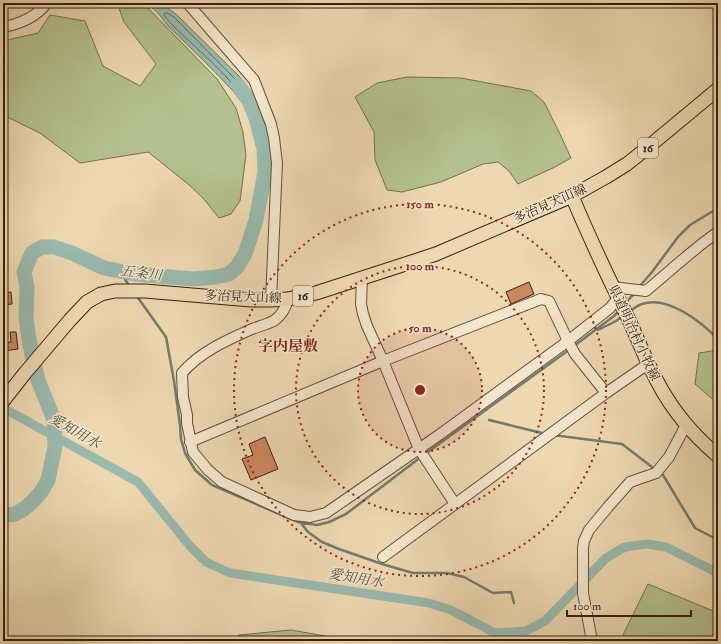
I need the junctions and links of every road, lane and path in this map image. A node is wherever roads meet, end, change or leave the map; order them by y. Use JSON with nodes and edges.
{"nodes":[{"id":1,"x":47,"y":3,"type":"edge"},
{"id":2,"x":189,"y":3,"type":"edge"},
{"id":3,"x":3,"y":28,"type":"edge"},
{"id":4,"x":718,"y":89,"type":"edge"},
{"id":5,"x":572,"y":196,"type":"junction"},
{"id":6,"x":718,"y":232,"type":"edge"},
{"id":7,"x":362,"y":278,"type":"junction"},
{"id":8,"x":616,"y":295,"type":"junction"},
{"id":9,"x":288,"y":299,"type":"junction"},
{"id":10,"x":270,"y":300,"type":"junction"},
{"id":11,"x":568,"y":342,"type":"junction"},
{"id":12,"x":383,"y":361,"type":"junction"},
{"id":13,"x":648,"y":364,"type":"junction"},
{"id":14,"x":606,"y":393,"type":"junction"},
{"id":15,"x":3,"y":401,"type":"edge"},
{"id":16,"x":686,"y":425,"type":"junction"},
{"id":17,"x":190,"y":442,"type":"junction"},
{"id":18,"x":420,"y":450,"type":"junction"},
{"id":19,"x":718,"y":456,"type":"edge"},
{"id":20,"x":455,"y":504,"type":"junction"},
{"id":21,"x":383,"y":557,"type":"dead end"},
{"id":22,"x":592,"y":641,"type":"edge"}],
"edges":[{"from":1,"to":3,"type":"street"},
{"from":2,"to":10,"type":"street"},
{"from":4,"to":5,"type":"main road","name":"多治見犬山線","number":"16"},
{"from":5,"to":7,"type":"main road","name":"多治見犬山線","number":"16"},
{"from":5,"to":8,"type":"main road","name":"県道明治村小牧線"},
{"from":6,"to":8,"type":"street"},
{"from":7,"to":9,"type":"main road","name":"多治見犬山線","number":"16"},
{"from":7,"to":12,"type":"street"},
{"from":8,"to":11,"type":"street"},
{"from":8,"to":13,"type":"main road","name":"県道明治村小牧線"},
{"from":9,"to":10,"type":"main road","name":"多治見犬山線","number":"16"},
{"from":9,"to":17,"type":"street"},
{"from":10,"to":15,"type":"main road","name":"多治見犬山線","number":"16"},
{"from":11,"to":12,"type":"street"},
{"from":11,"to":14,"type":"street"},
{"from":11,"to":18,"type":"street"},
{"from":12,"to":17,"type":"street"},
{"from":12,"to":18,"type":"street"},
{"from":13,"to":14,"type":"street"},
{"from":13,"to":16,"type":"main road","name":"県道明治村小牧線"},
{"from":14,"to":20,"type":"street"},
{"from":16,"to":19,"type":"main road","name":"県道明治村小牧線"},
{"from":16,"to":22,"type":"street"},
{"from":17,"to":18,"type":"street"},
{"from":18,"to":20,"type":"street"},
{"from":20,"to":21,"type":"street"}]}
